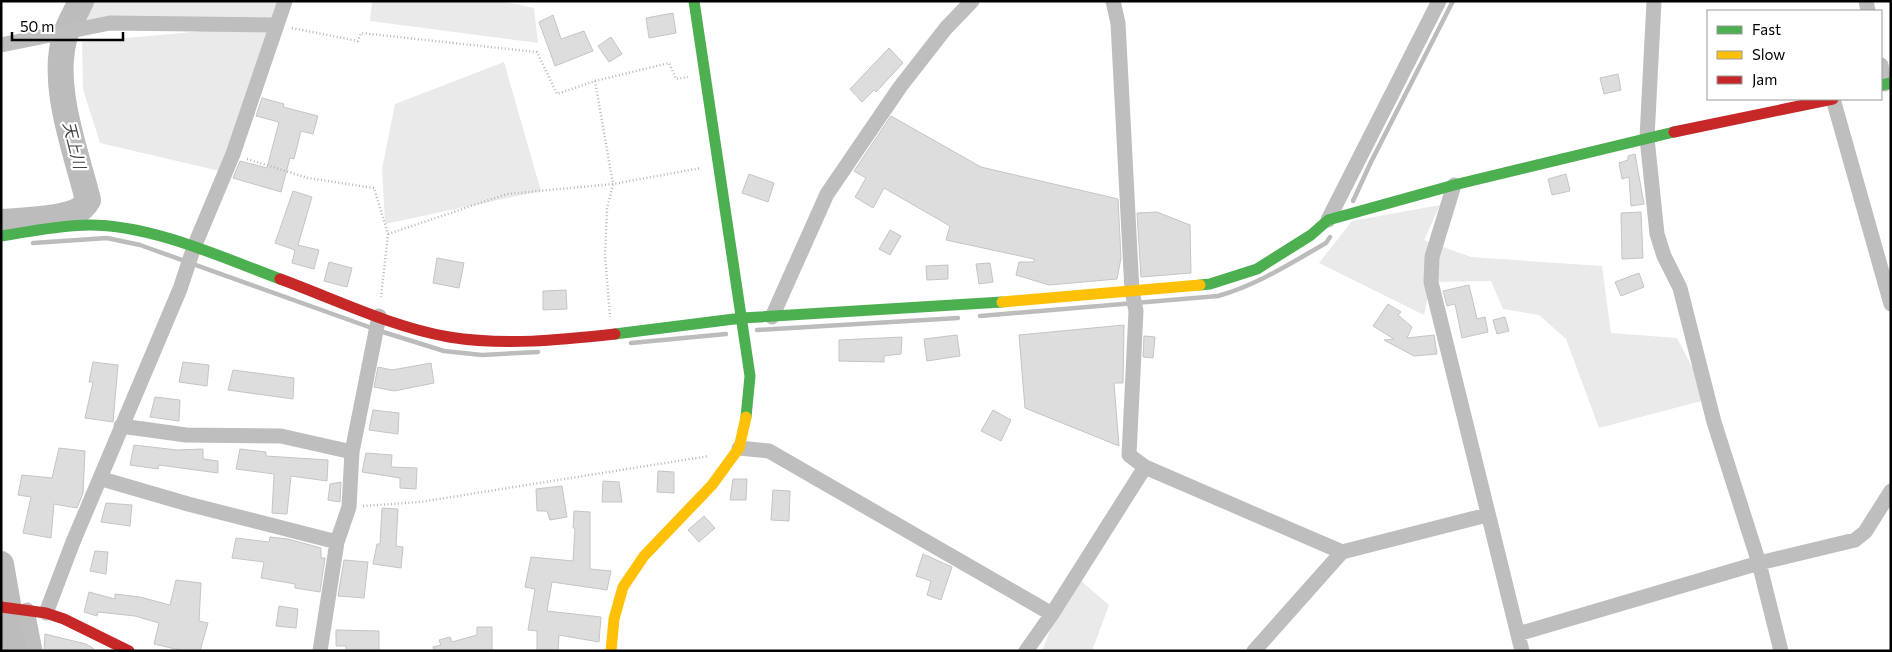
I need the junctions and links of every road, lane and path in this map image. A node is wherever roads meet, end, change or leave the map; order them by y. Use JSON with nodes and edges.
{"nodes":[{"id":1,"x":285,"y":1,"type":"edge"},
{"id":2,"x":694,"y":1,"type":"edge"},
{"id":3,"x":972,"y":1,"type":"edge"},
{"id":4,"x":1113,"y":1,"type":"edge"},
{"id":5,"x":1439,"y":1,"type":"edge"},
{"id":6,"x":1654,"y":1,"type":"edge"},
{"id":7,"x":276,"y":24,"type":"junction"},
{"id":8,"x":1,"y":45,"type":"edge"},
{"id":9,"x":1882,"y":70,"type":"edge"},
{"id":10,"x":705,"y":76,"type":"junction"},
{"id":11,"x":595,"y":81,"type":"junction"},
{"id":12,"x":1885,"y":84,"type":"edge"},
{"id":13,"x":1828,"y":100,"type":"edge"},
{"id":14,"x":1833,"y":100,"type":"edge"},
{"id":15,"x":1647,"y":138,"type":"junction"},
{"id":16,"x":233,"y":154,"type":"junction"},
{"id":17,"x":718,"y":164,"type":"junction"},
{"id":18,"x":613,"y":184,"type":"junction"},
{"id":19,"x":1454,"y":185,"type":"junction"},
{"id":20,"x":1328,"y":220,"type":"junction"},
{"id":21,"x":388,"y":234,"type":"junction"},
{"id":22,"x":1,"y":236,"type":"edge"},
{"id":23,"x":191,"y":257,"type":"junction"},
{"id":24,"x":1134,"y":300,"type":"junction"},
{"id":25,"x":1891,"y":304,"type":"edge"},
{"id":26,"x":772,"y":317,"type":"junction"},
{"id":27,"x":740,"y":318,"type":"junction"},
{"id":28,"x":377,"y":327,"type":"junction"},
{"id":29,"x":611,"y":335,"type":"junction"},
{"id":30,"x":122,"y":426,"type":"junction"},
{"id":31,"x":739,"y":448,"type":"junction"},
{"id":32,"x":352,"y":452,"type":"junction"},
{"id":33,"x":1145,"y":466,"type":"junction"},
{"id":34,"x":102,"y":479,"type":"junction"},
{"id":35,"x":1891,"y":491,"type":"edge"},
{"id":36,"x":350,"y":507,"type":"junction"},
{"id":37,"x":1487,"y":515,"type":"junction"},
{"id":38,"x":337,"y":542,"type":"junction"},
{"id":39,"x":1342,"y":552,"type":"junction"},
{"id":40,"x":1759,"y":563,"type":"junction"},
{"id":41,"x":1,"y":607,"type":"edge"},
{"id":42,"x":24,"y":610,"type":"junction"},
{"id":43,"x":46,"y":613,"type":"junction"},
{"id":44,"x":1052,"y":614,"type":"junction"},
{"id":45,"x":1518,"y":634,"type":"junction"},
{"id":46,"x":35,"y":651,"type":"edge"},
{"id":47,"x":129,"y":651,"type":"edge"},
{"id":48,"x":320,"y":651,"type":"edge"},
{"id":49,"x":611,"y":651,"type":"edge"},
{"id":50,"x":1026,"y":651,"type":"edge"},
{"id":51,"x":1254,"y":651,"type":"edge"},
{"id":52,"x":1522,"y":651,"type":"edge"},
{"id":53,"x":1781,"y":651,"type":"edge"}],
"edges":[{"from":1,"to":7,"type":"street"},
{"from":2,"to":10,"type":"street"},
{"from":3,"to":26,"type":"street"},
{"from":4,"to":24,"type":"street"},
{"from":5,"to":20,"type":"street"},
{"from":6,"to":15,"type":"street"},
{"from":7,"to":8,"type":"street"},
{"from":7,"to":11,"type":"path"},
{"from":7,"to":16,"type":"street"},
{"from":9,"to":12,"type":"street"},
{"from":10,"to":11,"type":"path"},
{"from":10,"to":17,"type":"street"},
{"from":11,"to":18,"type":"path"},
{"from":13,"to":15,"type":"street"},
{"from":14,"to":25,"type":"street"},
{"from":15,"to":19,"type":"street"},
{"from":15,"to":40,"type":"street"},
{"from":16,"to":21,"type":"path"},
{"from":16,"to":23,"type":"street"},
{"from":17,"to":18,"type":"path"},
{"from":17,"to":27,"type":"street"},
{"from":18,"to":21,"type":"path"},
{"from":18,"to":29,"type":"path"},
{"from":19,"to":20,"type":"street"},
{"from":19,"to":37,"type":"street"},
{"from":20,"to":24,"type":"street"},
{"from":21,"to":28,"type":"path"},
{"from":22,"to":23,"type":"street"},
{"from":23,"to":28,"type":"street"},
{"from":23,"to":30,"type":"street"},
{"from":24,"to":26,"type":"street"},
{"from":24,"to":33,"type":"street"},
{"from":26,"to":27,"type":"street"},
{"from":27,"to":29,"type":"street"},
{"from":27,"to":31,"type":"street"},
{"from":28,"to":29,"type":"street"},
{"from":28,"to":32,"type":"street"},
{"from":30,"to":32,"type":"street"},
{"from":30,"to":34,"type":"street"},
{"from":31,"to":36,"type":"path"},
{"from":31,"to":44,"type":"street"},
{"from":31,"to":49,"type":"street"},
{"from":32,"to":36,"type":"street"},
{"from":33,"to":39,"type":"street"},
{"from":33,"to":44,"type":"street"},
{"from":34,"to":38,"type":"street"},
{"from":34,"to":43,"type":"street"},
{"from":35,"to":40,"type":"street"},
{"from":36,"to":38,"type":"street"},
{"from":37,"to":39,"type":"street"},
{"from":37,"to":45,"type":"street"},
{"from":38,"to":48,"type":"street"},
{"from":39,"to":51,"type":"street"},
{"from":40,"to":45,"type":"street"},
{"from":40,"to":53,"type":"street"},
{"from":41,"to":42,"type":"street"},
{"from":42,"to":43,"type":"street"},
{"from":42,"to":46,"type":"street"},
{"from":43,"to":47,"type":"street"},
{"from":44,"to":50,"type":"street"},
{"from":45,"to":52,"type":"street"}]}
